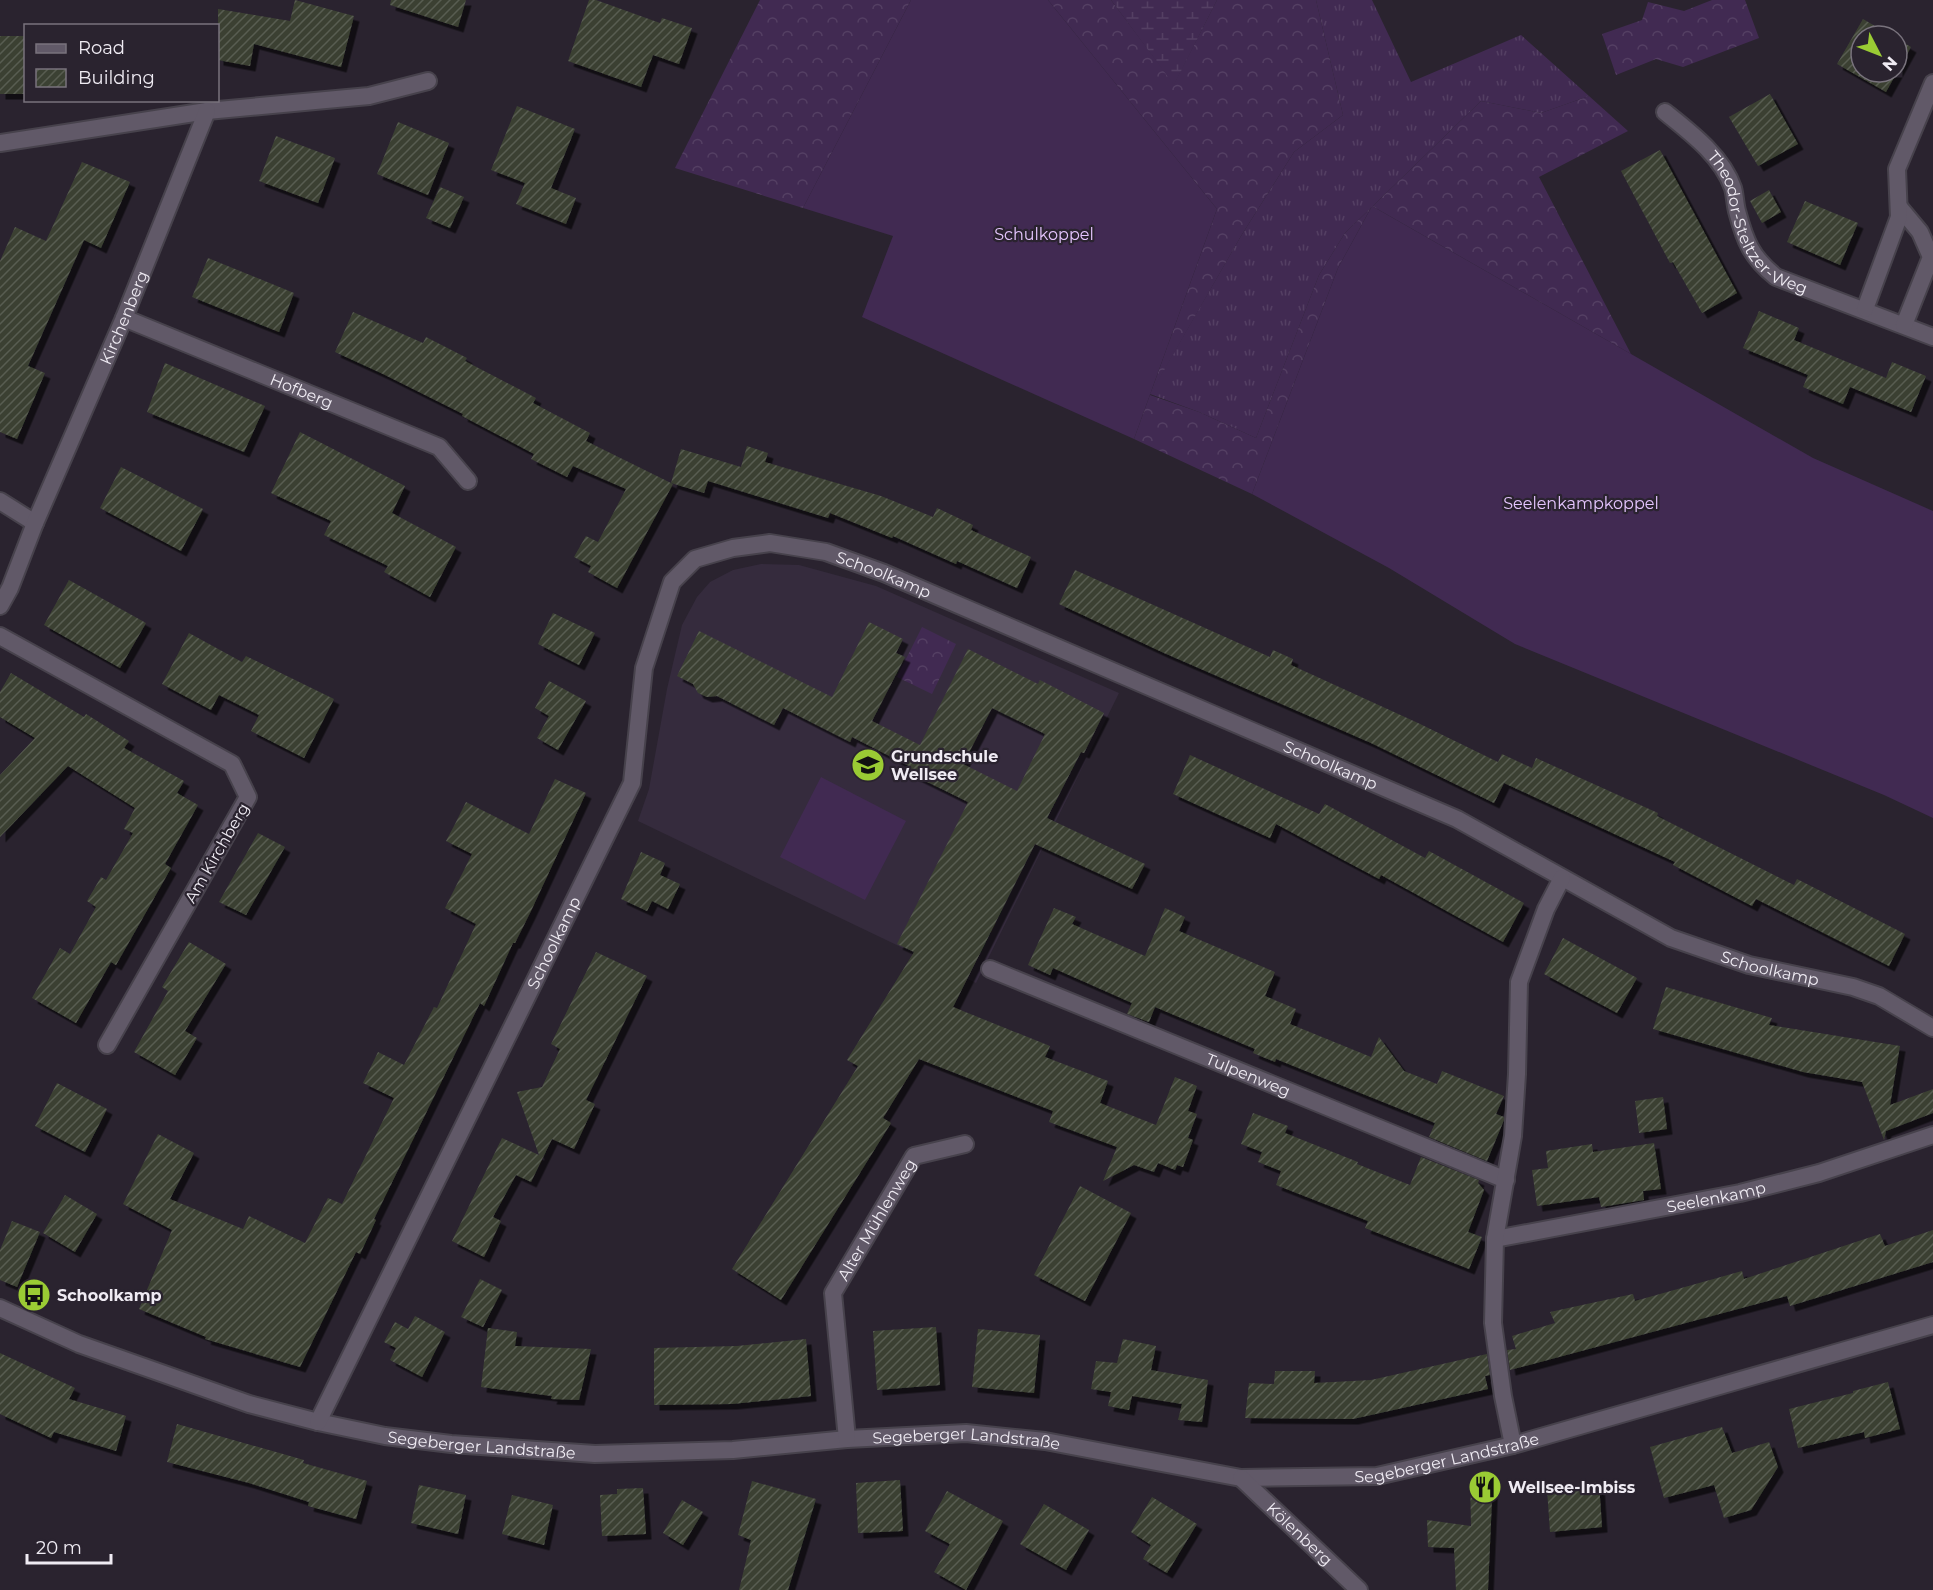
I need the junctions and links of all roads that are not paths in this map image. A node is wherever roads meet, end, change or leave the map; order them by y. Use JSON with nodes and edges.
{"nodes":[{"id":1,"x":428,"y":81,"type":"dead end"},
{"id":2,"x":1933,"y":83,"type":"edge"},
{"id":3,"x":207,"y":111,"type":"junction"},
{"id":4,"x":1665,"y":112,"type":"dead end"},
{"id":5,"x":0,"y":143,"type":"edge"},
{"id":6,"x":1900,"y":208,"type":"junction"},
{"id":7,"x":1865,"y":309,"type":"junction"},
{"id":8,"x":124,"y":318,"type":"junction"},
{"id":9,"x":1904,"y":325,"type":"junction"},
{"id":10,"x":1933,"y":337,"type":"edge"},
{"id":11,"x":468,"y":481,"type":"dead end"},
{"id":12,"x":0,"y":501,"type":"edge"},
{"id":13,"x":35,"y":523,"type":"junction"},
{"id":14,"x":0,"y":606,"type":"edge"},
{"id":15,"x":0,"y":636,"type":"edge"},
{"id":16,"x":1562,"y":878,"type":"junction"},
{"id":17,"x":990,"y":969,"type":"dead end"},
{"id":18,"x":1933,"y":1028,"type":"edge"},
{"id":19,"x":107,"y":1045,"type":"dead end"},
{"id":20,"x":1933,"y":1135,"type":"edge"},
{"id":21,"x":965,"y":1144,"type":"dead end"},
{"id":22,"x":1506,"y":1180,"type":"junction"},
{"id":23,"x":1495,"y":1239,"type":"junction"},
{"id":24,"x":0,"y":1308,"type":"edge"},
{"id":25,"x":1933,"y":1325,"type":"edge"},
{"id":26,"x":318,"y":1422,"type":"junction"},
{"id":27,"x":847,"y":1439,"type":"junction"},
{"id":28,"x":1513,"y":1444,"type":"junction"},
{"id":29,"x":1241,"y":1478,"type":"junction"},
{"id":30,"x":1359,"y":1590,"type":"edge"}],
"edges":[{"from":1,"to":3,"type":"street"},
{"from":2,"to":6,"type":"street"},
{"from":3,"to":5,"type":"street"},
{"from":3,"to":8,"type":"street","name":"Kirchenberg"},
{"from":4,"to":7,"type":"street","name":"Theodor-Steltzer-Weg"},
{"from":6,"to":7,"type":"street"},
{"from":6,"to":9,"type":"street"},
{"from":7,"to":9,"type":"street","name":"Theodor-Steltzer-Weg"},
{"from":8,"to":11,"type":"street","name":"Hofberg"},
{"from":8,"to":13,"type":"street","name":"Kirchenberg"},
{"from":9,"to":10,"type":"street","name":"Theodor-Steltzer-Weg"},
{"from":12,"to":13,"type":"street"},
{"from":13,"to":14,"type":"street","name":"Kirchenberg"},
{"from":15,"to":19,"type":"street","name":"Am Kirchberg"},
{"from":16,"to":18,"type":"street","name":"Schoolkamp"},
{"from":16,"to":22,"type":"street"},
{"from":16,"to":26,"type":"street","name":"Schoolkamp"},
{"from":17,"to":22,"type":"street","name":"Tulpenweg"},
{"from":20,"to":23,"type":"street","name":"Seelenkamp"},
{"from":21,"to":27,"type":"street","name":"Alter Mühlenweg"},
{"from":22,"to":23,"type":"street"},
{"from":23,"to":28,"type":"street"},
{"from":24,"to":26,"type":"street","name":"Segeberger Landstraße"},
{"from":25,"to":28,"type":"street","name":"Segeberger Landstraße"},
{"from":26,"to":27,"type":"street","name":"Segeberger Landstraße"},
{"from":27,"to":29,"type":"street","name":"Segeberger Landstraße"},
{"from":28,"to":29,"type":"street","name":"Segeberger Landstraße"},
{"from":29,"to":30,"type":"street","name":"Kölenberg"}]}
